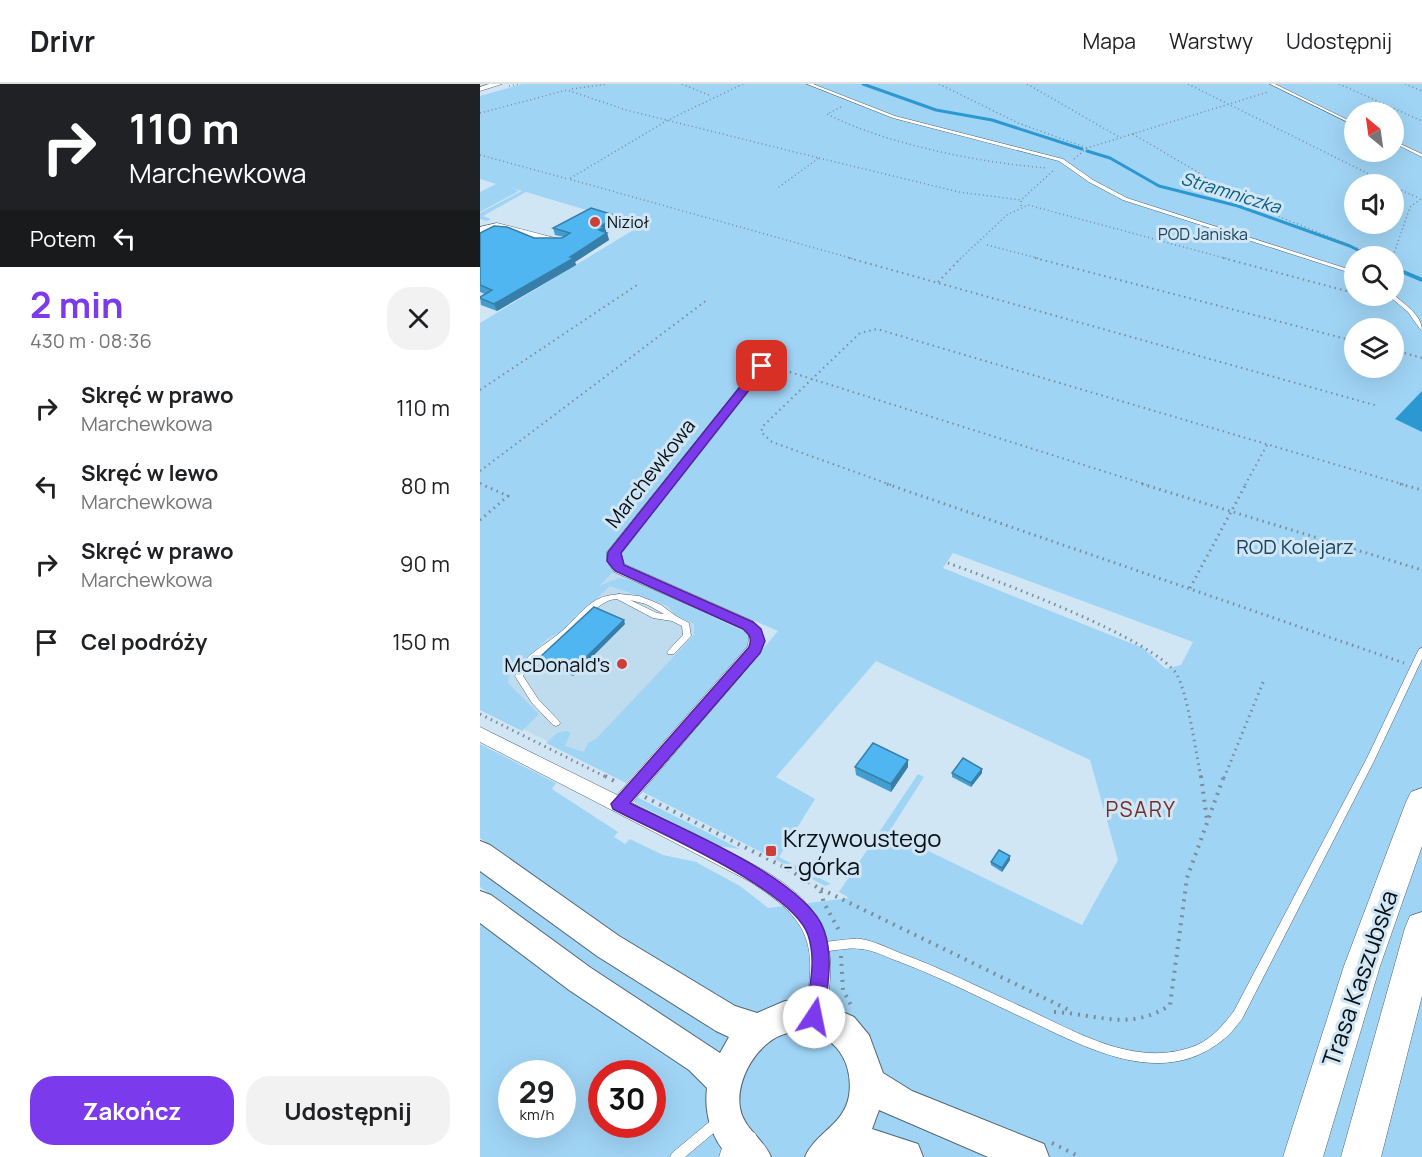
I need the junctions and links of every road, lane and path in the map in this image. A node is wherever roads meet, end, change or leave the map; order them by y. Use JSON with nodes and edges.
{"nodes":[{"id":1,"x":519,"y":84,"type":"edge"},
{"id":2,"x":607,"y":84,"type":"edge"},
{"id":3,"x":682,"y":84,"type":"edge"},
{"id":4,"x":743,"y":84,"type":"edge"},
{"id":5,"x":809,"y":84,"type":"edge"},
{"id":6,"x":939,"y":84,"type":"edge"},
{"id":7,"x":1028,"y":84,"type":"edge"},
{"id":8,"x":1188,"y":84,"type":"edge"},
{"id":9,"x":1272,"y":84,"type":"edge"},
{"id":10,"x":1339,"y":84,"type":"edge"},
{"id":11,"x":1405,"y":84,"type":"edge"},
{"id":12,"x":501,"y":86,"type":"edge"},
{"id":13,"x":1281,"y":88,"type":"junction"},
{"id":14,"x":480,"y":89,"type":"edge"},
{"id":15,"x":567,"y":90,"type":"junction"},
{"id":16,"x":1422,"y":91,"type":"edge"},
{"id":17,"x":712,"y":97,"type":"junction"},
{"id":18,"x":854,"y":102,"type":"junction"},
{"id":19,"x":1229,"y":104,"type":"junction"},
{"id":20,"x":481,"y":112,"type":"edge"},
{"id":21,"x":1344,"y":119,"type":"edge"},
{"id":22,"x":668,"y":120,"type":"junction"},
{"id":23,"x":1422,"y":122,"type":"edge"},
{"id":24,"x":1133,"y":134,"type":"junction"},
{"id":25,"x":1121,"y":138,"type":"junction"},
{"id":26,"x":1404,"y":147,"type":"edge"},
{"id":27,"x":1087,"y":148,"type":"junction"},
{"id":28,"x":480,"y":155,"type":"edge"},
{"id":29,"x":1422,"y":156,"type":"edge"},
{"id":30,"x":819,"y":158,"type":"junction"},
{"id":31,"x":1067,"y":163,"type":"junction"},
{"id":32,"x":1369,"y":174,"type":"edge"},
{"id":33,"x":569,"y":179,"type":"junction"},
{"id":34,"x":776,"y":189,"type":"dead end"},
{"id":35,"x":1404,"y":191,"type":"edge"},
{"id":36,"x":1421,"y":198,"type":"edge"},
{"id":37,"x":1021,"y":200,"type":"junction"},
{"id":38,"x":1021,"y":206,"type":"junction"},
{"id":39,"x":480,"y":230,"type":"edge"},
{"id":40,"x":565,"y":241,"type":"edge"},
{"id":41,"x":987,"y":245,"type":"dead end"},
{"id":42,"x":1352,"y":246,"type":"edge"},
{"id":43,"x":1397,"y":246,"type":"edge"},
{"id":44,"x":1344,"y":270,"type":"edge"},
{"id":45,"x":938,"y":282,"type":"junction"},
{"id":46,"x":640,"y":283,"type":"dead end"},
{"id":47,"x":1344,"y":290,"type":"edge"},
{"id":48,"x":707,"y":300,"type":"dead end"},
{"id":49,"x":1404,"y":306,"type":"edge"},
{"id":50,"x":1422,"y":327,"type":"edge"},
{"id":51,"x":1344,"y":338,"type":"edge"},
{"id":52,"x":1404,"y":353,"type":"edge"},
{"id":53,"x":1422,"y":358,"type":"edge"},
{"id":54,"x":762,"y":366,"type":"joint"},
{"id":55,"x":814,"y":378,"type":"junction"},
{"id":56,"x":480,"y":390,"type":"edge"},
{"id":57,"x":1378,"y":406,"type":"dead end"},
{"id":58,"x":1266,"y":445,"type":"junction"},
{"id":59,"x":480,"y":471,"type":"edge"},
{"id":60,"x":480,"y":483,"type":"edge"},
{"id":61,"x":1422,"y":490,"type":"edge"},
{"id":62,"x":1231,"y":512,"type":"junction"},
{"id":63,"x":480,"y":520,"type":"edge"},
{"id":64,"x":948,"y":563,"type":"dead end"},
{"id":65,"x":1422,"y":570,"type":"edge"},
{"id":66,"x":1190,"y":588,"type":"junction"},
{"id":67,"x":1422,"y":651,"type":"edge"},
{"id":68,"x":671,"y":652,"type":"dead end"},
{"id":69,"x":1413,"y":667,"type":"junction"},
{"id":70,"x":1264,"y":680,"type":"dead end"},
{"id":71,"x":480,"y":714,"type":"edge"},
{"id":72,"x":556,"y":723,"type":"dead end"},
{"id":73,"x":480,"y":734,"type":"edge"},
{"id":74,"x":632,"y":790,"type":"junction"},
{"id":75,"x":1422,"y":802,"type":"edge"},
{"id":76,"x":619,"y":804,"type":"junction"},
{"id":77,"x":1207,"y":822,"type":"junction"},
{"id":78,"x":480,"y":854,"type":"edge"},
{"id":79,"x":820,"y":889,"type":"junction"},
{"id":80,"x":480,"y":905,"type":"edge"},
{"id":81,"x":1422,"y":928,"type":"edge"},
{"id":82,"x":841,"y":945,"type":"junction"},
{"id":83,"x":820,"y":947,"type":"junction"},
{"id":84,"x":858,"y":1012,"type":"dead end"},
{"id":85,"x":1072,"y":1012,"type":"junction"},
{"id":86,"x":814,"y":1017,"type":"junction"},
{"id":87,"x":1035,"y":1018,"type":"junction"},
{"id":88,"x":758,"y":1030,"type":"junction"},
{"id":89,"x":724,"y":1081,"type":"junction"},
{"id":90,"x":867,"y":1083,"type":"junction"},
{"id":91,"x":739,"y":1145,"type":"edge"},
{"id":92,"x":833,"y":1149,"type":"edge"},
{"id":93,"x":1039,"y":1149,"type":"edge"},
{"id":94,"x":676,"y":1157,"type":"edge"},
{"id":95,"x":905,"y":1157,"type":"edge"},
{"id":96,"x":1080,"y":1157,"type":"edge"},
{"id":97,"x":1303,"y":1157,"type":"edge"},
{"id":98,"x":1361,"y":1157,"type":"edge"}],
"edges":[{"from":1,"to":12,"type":"path"},
{"from":2,"to":15,"type":"path"},
{"from":3,"to":17,"type":"path"},
{"from":4,"to":17,"type":"path"},
{"from":5,"to":18,"type":"lane"},
{"from":6,"to":27,"type":"path"},
{"from":7,"to":25,"type":"path"},
{"from":8,"to":19,"type":"path"},
{"from":9,"to":13,"type":"lane"},
{"from":10,"to":23,"type":"path"},
{"from":11,"to":16,"type":"path"},
{"from":12,"to":14,"type":"street"},
{"from":13,"to":19,"type":"path"},
{"from":13,"to":21,"type":"lane"},
{"from":15,"to":20,"type":"path"},
{"from":15,"to":22,"type":"path"},
{"from":17,"to":22,"type":"path"},
{"from":18,"to":31,"type":"lane"},
{"from":18,"to":37,"type":"path"},
{"from":19,"to":24,"type":"path"},
{"from":19,"to":32,"type":"path"},
{"from":22,"to":30,"type":"path"},
{"from":22,"to":33,"type":"path"},
{"from":24,"to":25,"type":"path"},
{"from":24,"to":42,"type":"path"},
{"from":25,"to":27,"type":"path"},
{"from":26,"to":29,"type":"lane"},
{"from":27,"to":31,"type":"path"},
{"from":28,"to":33,"type":"path"},
{"from":30,"to":34,"type":"path"},
{"from":30,"to":37,"type":"path"},
{"from":31,"to":44,"type":"lane"},
{"from":33,"to":45,"type":"path"},
{"from":35,"to":36,"type":"path"},
{"from":36,"to":43,"type":"path"},
{"from":37,"to":38,"type":"path"},
{"from":38,"to":45,"type":"path"},
{"from":38,"to":47,"type":"path"},
{"from":39,"to":40,"type":"street"},
{"from":41,"to":51,"type":"path"},
{"from":45,"to":57,"type":"path"},
{"from":46,"to":56,"type":"path"},
{"from":48,"to":59,"type":"path"},
{"from":49,"to":50,"type":"lane"},
{"from":52,"to":53,"type":"path"},
{"from":54,"to":55,"type":"path"},
{"from":54,"to":74,"type":"street","name":"Marchewkowa"},
{"from":55,"to":58,"type":"path"},
{"from":55,"to":62,"type":"path"},
{"from":55,"to":66,"type":"path"},
{"from":58,"to":61,"type":"path"},
{"from":58,"to":62,"type":"path"},
{"from":60,"to":63,"type":"path"},
{"from":62,"to":65,"type":"path"},
{"from":62,"to":66,"type":"path"},
{"from":64,"to":77,"type":"path"},
{"from":66,"to":69,"type":"path"},
{"from":67,"to":69,"type":"lane"},
{"from":68,"to":72,"type":"lane"},
{"from":69,"to":87,"type":"lane"},
{"from":70,"to":77,"type":"path"},
{"from":71,"to":74,"type":"path"},
{"from":73,"to":76,"type":"street"},
{"from":74,"to":76,"type":"street","name":"Marchewkowa"},
{"from":74,"to":79,"type":"path"},
{"from":75,"to":97,"type":"highway","name":"Trasa Kaszubska"},
{"from":76,"to":83,"type":"street"},
{"from":77,"to":85,"type":"path"},
{"from":78,"to":88,"type":"main road"},
{"from":79,"to":82,"type":"path"},
{"from":79,"to":85,"type":"path"},
{"from":80,"to":89,"type":"main road"},
{"from":81,"to":98,"type":"highway","name":"Trasa Kaszubska"},
{"from":82,"to":83,"type":"lane"},
{"from":82,"to":84,"type":"path"},
{"from":82,"to":87,"type":"lane"},
{"from":83,"to":86,"type":"street"},
{"from":85,"to":87,"type":"path"},
{"from":86,"to":88,"type":"main road"},
{"from":86,"to":90,"type":"main road"},
{"from":88,"to":89,"type":"main road"},
{"from":89,"to":91,"type":"main road"},
{"from":90,"to":92,"type":"main road"},
{"from":90,"to":93,"type":"main road"},
{"from":91,"to":94,"type":"lane"},
{"from":92,"to":95,"type":"main road"},
{"from":93,"to":96,"type":"path"}]}
